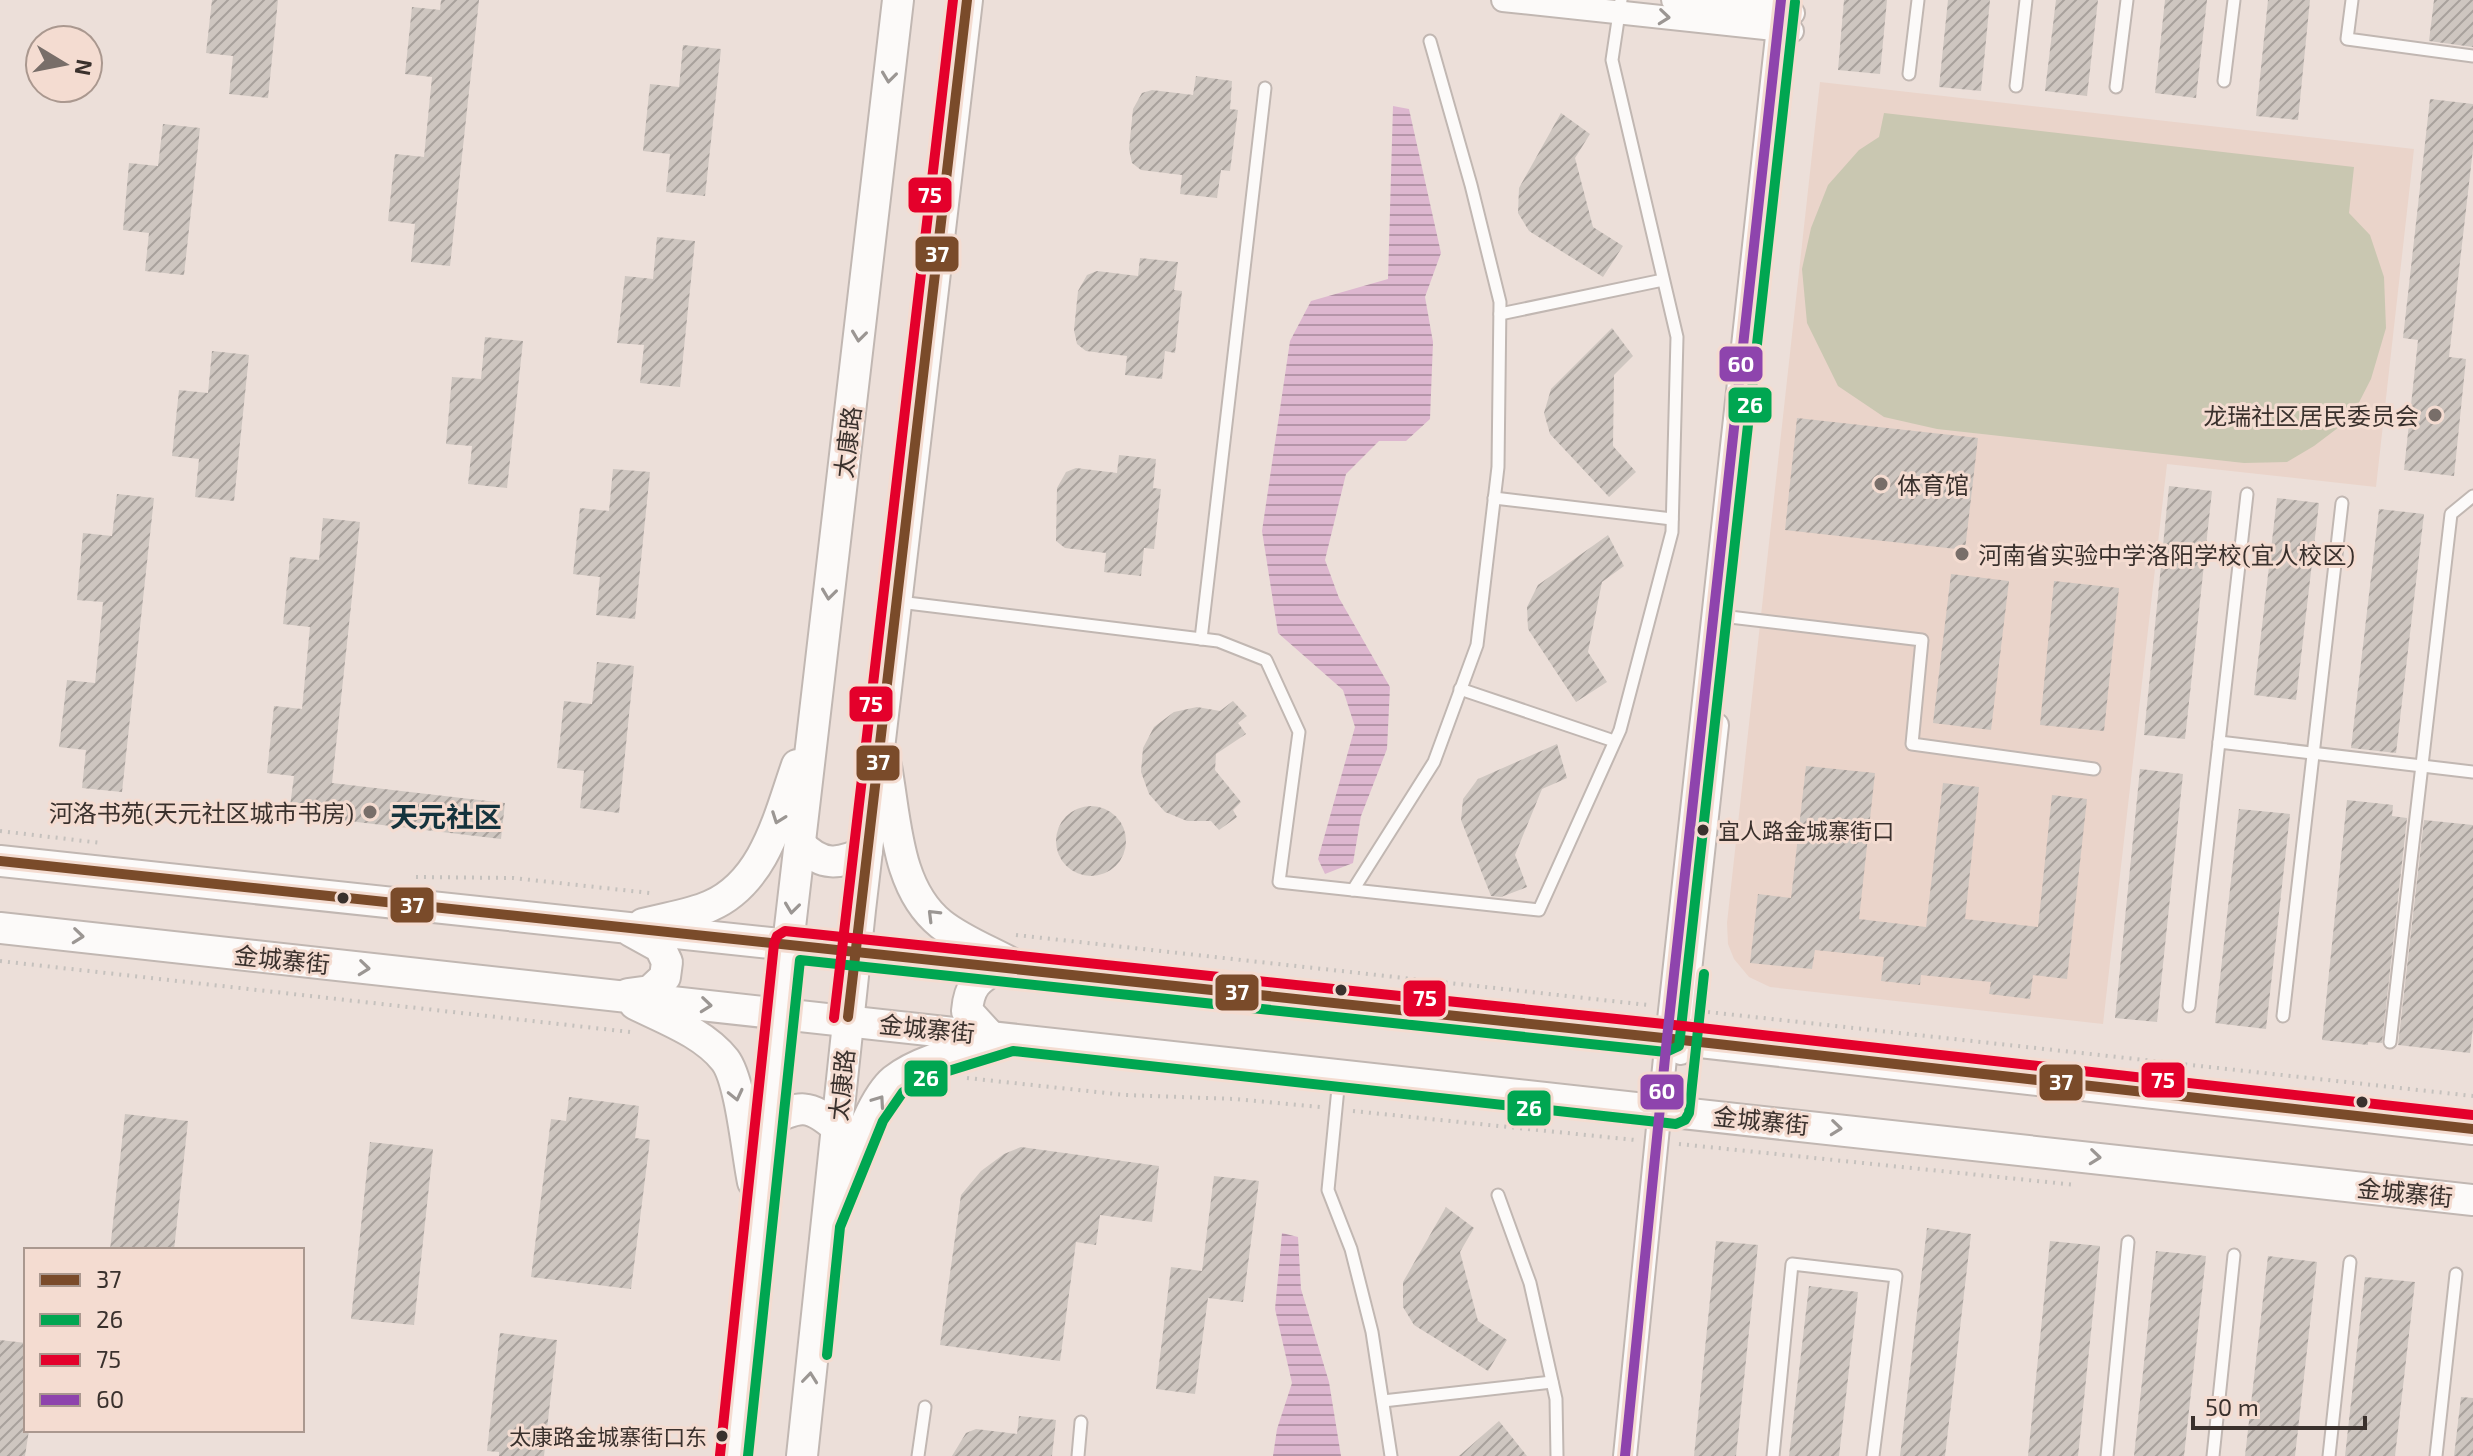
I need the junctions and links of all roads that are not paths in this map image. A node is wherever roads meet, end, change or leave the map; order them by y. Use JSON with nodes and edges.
{"nodes":[{"id":1,"x":898,"y":0,"type":"edge"},
{"id":2,"x":967,"y":0,"type":"edge"},
{"id":3,"x":1503,"y":0,"type":"edge"},
{"id":4,"x":1673,"y":0,"type":"edge"},
{"id":5,"x":1918,"y":0,"type":"edge"},
{"id":6,"x":2026,"y":0,"type":"edge"},
{"id":7,"x":2127,"y":0,"type":"edge"},
{"id":8,"x":2234,"y":0,"type":"edge"},
{"id":9,"x":2352,"y":0,"type":"edge"},
{"id":10,"x":1620,"y":6,"type":"edge"},
{"id":11,"x":1787,"y":14,"type":"edge"},
{"id":12,"x":1430,"y":41,"type":"dead end"},
{"id":13,"x":2473,"y":56,"type":"edge"},
{"id":14,"x":1909,"y":74,"type":"dead end"},
{"id":15,"x":2224,"y":81,"type":"dead end"},
{"id":16,"x":2016,"y":86,"type":"dead end"},
{"id":17,"x":2116,"y":87,"type":"dead end"},
{"id":18,"x":1265,"y":88,"type":"dead end"},
{"id":19,"x":1663,"y":280,"type":"junction"},
{"id":20,"x":1500,"y":314,"type":"junction"},
{"id":21,"x":2247,"y":494,"type":"dead end"},
{"id":22,"x":2473,"y":496,"type":"edge"},
{"id":23,"x":1494,"y":498,"type":"junction"},
{"id":24,"x":2342,"y":503,"type":"dead end"},
{"id":25,"x":1672,"y":519,"type":"junction"},
{"id":26,"x":895,"y":602,"type":"junction"},
{"id":27,"x":1721,"y":616,"type":"junction"},
{"id":28,"x":1201,"y":639,"type":"junction"},
{"id":29,"x":1460,"y":689,"type":"junction"},
{"id":30,"x":814,"y":718,"type":"junction"},
{"id":31,"x":881,"y":732,"type":"junction"},
{"id":32,"x":1614,"y":741,"type":"junction"},
{"id":33,"x":2219,"y":742,"type":"junction"},
{"id":34,"x":2313,"y":753,"type":"junction"},
{"id":35,"x":2421,"y":766,"type":"junction"},
{"id":36,"x":2094,"y":769,"type":"dead end"},
{"id":37,"x":2473,"y":772,"type":"edge"},
{"id":38,"x":800,"y":844,"type":"junction"},
{"id":39,"x":867,"y":851,"type":"junction"},
{"id":40,"x":0,"y":861,"type":"edge"},
{"id":41,"x":1353,"y":890,"type":"junction"},
{"id":42,"x":0,"y":928,"type":"edge"},
{"id":43,"x":625,"y":928,"type":"junction"},
{"id":44,"x":788,"y":945,"type":"junction"},
{"id":45,"x":855,"y":952,"type":"junction"},
{"id":46,"x":1011,"y":969,"type":"junction"},
{"id":47,"x":619,"y":996,"type":"junction"},
{"id":48,"x":2189,"y":1006,"type":"dead end"},
{"id":49,"x":780,"y":1013,"type":"junction"},
{"id":50,"x":2283,"y":1016,"type":"dead end"},
{"id":51,"x":848,"y":1019,"type":"junction"},
{"id":52,"x":1000,"y":1036,"type":"junction"},
{"id":53,"x":1675,"y":1039,"type":"junction"},
{"id":54,"x":2390,"y":1042,"type":"dead end"},
{"id":55,"x":1339,"y":1073,"type":"junction"},
{"id":56,"x":1668,"y":1110,"type":"junction"},
{"id":57,"x":769,"y":1121,"type":"junction"},
{"id":58,"x":836,"y":1127,"type":"junction"},
{"id":59,"x":2473,"y":1129,"type":"edge"},
{"id":60,"x":1665,"y":1143,"type":"junction"},
{"id":61,"x":1498,"y":1195,"type":"dead end"},
{"id":62,"x":2473,"y":1200,"type":"edge"},
{"id":63,"x":759,"y":1217,"type":"junction"},
{"id":64,"x":826,"y":1224,"type":"junction"},
{"id":65,"x":2128,"y":1242,"type":"dead end"},
{"id":66,"x":2234,"y":1255,"type":"dead end"},
{"id":67,"x":2350,"y":1262,"type":"dead end"},
{"id":68,"x":2456,"y":1274,"type":"dead end"},
{"id":69,"x":1552,"y":1382,"type":"junction"},
{"id":70,"x":1383,"y":1401,"type":"junction"},
{"id":71,"x":925,"y":1407,"type":"dead end"},
{"id":72,"x":1081,"y":1422,"type":"dead end"},
{"id":73,"x":734,"y":1456,"type":"edge"},
{"id":74,"x":802,"y":1456,"type":"edge"},
{"id":75,"x":918,"y":1456,"type":"edge"},
{"id":76,"x":1078,"y":1456,"type":"edge"},
{"id":77,"x":1391,"y":1456,"type":"edge"},
{"id":78,"x":1557,"y":1456,"type":"edge"},
{"id":79,"x":1625,"y":1456,"type":"edge"},
{"id":80,"x":1640,"y":1456,"type":"edge"},
{"id":81,"x":1773,"y":1456,"type":"edge"},
{"id":82,"x":1873,"y":1456,"type":"edge"},
{"id":83,"x":2107,"y":1456,"type":"edge"},
{"id":84,"x":2213,"y":1456,"type":"edge"},
{"id":85,"x":2329,"y":1456,"type":"edge"},
{"id":86,"x":2436,"y":1456,"type":"edge"}],
"edges":[{"from":1,"to":30,"type":"main road","name":"太康路","one_way":true},
{"from":2,"to":26,"type":"main road","name":"太康路"},
{"from":3,"to":10,"type":"street"},
{"from":4,"to":11,"type":"street"},
{"from":5,"to":14,"type":"lane"},
{"from":6,"to":16,"type":"lane"},
{"from":7,"to":17,"type":"lane"},
{"from":8,"to":15,"type":"lane"},
{"from":9,"to":13,"type":"lane"},
{"from":10,"to":11,"type":"street","one_way":true},
{"from":10,"to":19,"type":"lane"},
{"from":11,"to":27,"type":"street"},
{"from":12,"to":20,"type":"lane"},
{"from":18,"to":28,"type":"lane"},
{"from":19,"to":20,"type":"lane"},
{"from":19,"to":25,"type":"lane"},
{"from":20,"to":23,"type":"lane"},
{"from":21,"to":33,"type":"lane"},
{"from":22,"to":35,"type":"lane"},
{"from":23,"to":25,"type":"lane"},
{"from":23,"to":29,"type":"lane"},
{"from":24,"to":34,"type":"lane"},
{"from":25,"to":32,"type":"lane"},
{"from":26,"to":28,"type":"lane"},
{"from":26,"to":31,"type":"main road","name":"太康路"},
{"from":27,"to":36,"type":"lane"},
{"from":27,"to":53,"type":"street"},
{"from":28,"to":41,"type":"lane"},
{"from":29,"to":32,"type":"lane"},
{"from":29,"to":41,"type":"lane"},
{"from":30,"to":38,"type":"main road","name":"太康路"},
{"from":30,"to":43,"type":"main road","one_way":true},
{"from":31,"to":39,"type":"main road","name":"太康路"},
{"from":46,"to":31,"type":"main road","one_way":true},
{"from":32,"to":41,"type":"lane"},
{"from":33,"to":34,"type":"lane"},
{"from":33,"to":48,"type":"lane"},
{"from":34,"to":35,"type":"lane"},
{"from":34,"to":50,"type":"lane"},
{"from":35,"to":37,"type":"lane"},
{"from":35,"to":54,"type":"lane"},
{"from":38,"to":39,"type":"main road"},
{"from":38,"to":44,"type":"main road","name":"太康路","one_way":true},
{"from":39,"to":45,"type":"main road","name":"太康路"},
{"from":40,"to":43,"type":"main road"},
{"from":42,"to":47,"type":"main road","name":"金城寨街","one_way":true},
{"from":43,"to":44,"type":"main road"},
{"from":43,"to":47,"type":"main road"},
{"from":44,"to":45,"type":"main road"},
{"from":44,"to":49,"type":"main road","name":"太康路"},
{"from":45,"to":46,"type":"main road"},
{"from":45,"to":51,"type":"main road","name":"太康路"},
{"from":46,"to":52,"type":"main road"},
{"from":46,"to":53,"type":"main road"},
{"from":47,"to":49,"type":"main road","name":"金城寨街","one_way":true},
{"from":47,"to":63,"type":"main road","one_way":true},
{"from":49,"to":51,"type":"main road","name":"金城寨街"},
{"from":49,"to":57,"type":"main road","name":"太康路"},
{"from":51,"to":52,"type":"main road","name":"金城寨街"},
{"from":51,"to":58,"type":"main road","name":"太康路"},
{"from":52,"to":55,"type":"main road","name":"金城寨街"},
{"from":64,"to":52,"type":"main road","one_way":true},
{"from":53,"to":56,"type":"street"},
{"from":53,"to":59,"type":"main road"},
{"from":55,"to":56,"type":"main road","name":"金城寨街"},
{"from":55,"to":70,"type":"lane"},
{"from":56,"to":60,"type":"street"},
{"from":56,"to":62,"type":"main road","name":"金城寨街","one_way":true},
{"from":57,"to":58,"type":"main road"},
{"from":57,"to":63,"type":"main road","name":"太康路"},
{"from":58,"to":64,"type":"main road","name":"太康路"},
{"from":60,"to":79,"type":"street"},
{"from":60,"to":80,"type":"street"},
{"from":61,"to":69,"type":"lane"},
{"from":63,"to":73,"type":"main road","name":"太康路"},
{"from":74,"to":64,"type":"main road","name":"太康路","one_way":true},
{"from":65,"to":83,"type":"lane"},
{"from":66,"to":84,"type":"lane"},
{"from":67,"to":85,"type":"lane"},
{"from":68,"to":86,"type":"lane"},
{"from":69,"to":70,"type":"lane"},
{"from":69,"to":78,"type":"lane"},
{"from":70,"to":77,"type":"lane"},
{"from":71,"to":75,"type":"lane"},
{"from":72,"to":76,"type":"lane"},
{"from":81,"to":82,"type":"lane"}]}
